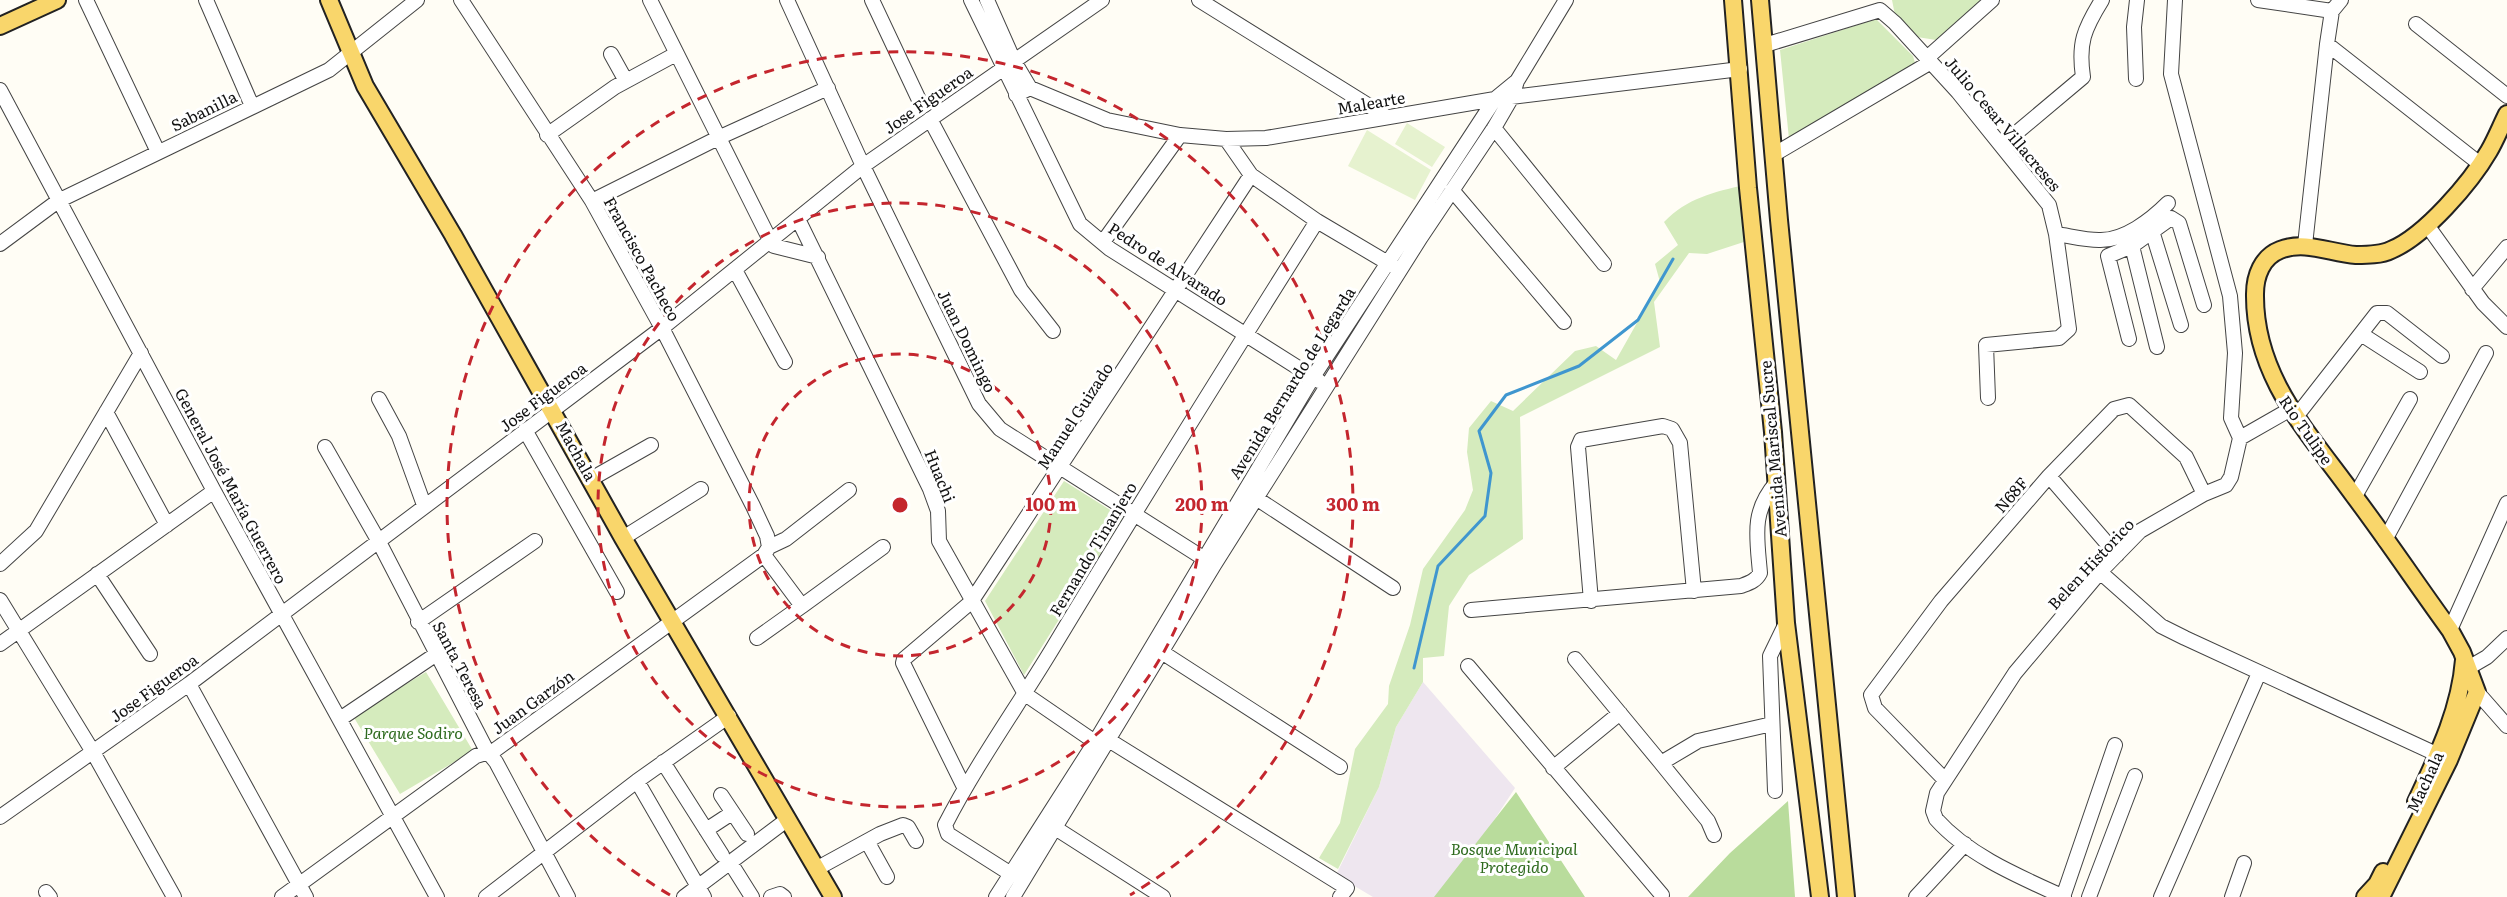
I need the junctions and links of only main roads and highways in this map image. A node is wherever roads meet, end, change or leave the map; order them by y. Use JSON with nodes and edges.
{"nodes":[{"id":1,"x":31,"y":0,"type":"edge"},
{"id":2,"x":57,"y":0,"type":"edge"},
{"id":3,"x":329,"y":0,"type":"edge"},
{"id":4,"x":1733,"y":0,"type":"edge"},
{"id":5,"x":1760,"y":0,"type":"edge"},
{"id":6,"x":0,"y":15,"type":"edge"},
{"id":7,"x":0,"y":26,"type":"edge"},
{"id":8,"x":2507,"y":114,"type":"edge"},
{"id":9,"x":2466,"y":663,"type":"junction"},
{"id":10,"x":2477,"y":692,"type":"joint"},
{"id":11,"x":2443,"y":758,"type":"junction"},
{"id":12,"x":833,"y":897,"type":"edge"},
{"id":13,"x":1817,"y":897,"type":"edge"},
{"id":14,"x":1848,"y":897,"type":"edge"},
{"id":15,"x":2370,"y":897,"type":"edge"}],
"edges":[{"from":1,"to":6,"type":"main road"},
{"from":2,"to":7,"type":"main road"},
{"from":3,"to":12,"type":"main road","name":"Machala"},
{"from":4,"to":13,"type":"main road","name":"Avenida Mariscal Sucre"},
{"from":5,"to":14,"type":"main road","name":"Avenida Mariscal Sucre"},
{"from":8,"to":9,"type":"main road","name":"Rio Tulipe"},
{"from":9,"to":10,"type":"main road","name":"Rio Tulipe"},
{"from":9,"to":11,"type":"main road","name":"Machala"},
{"from":10,"to":11,"type":"main road","name":"Machala"},
{"from":11,"to":15,"type":"main road","name":"Machala"}]}
